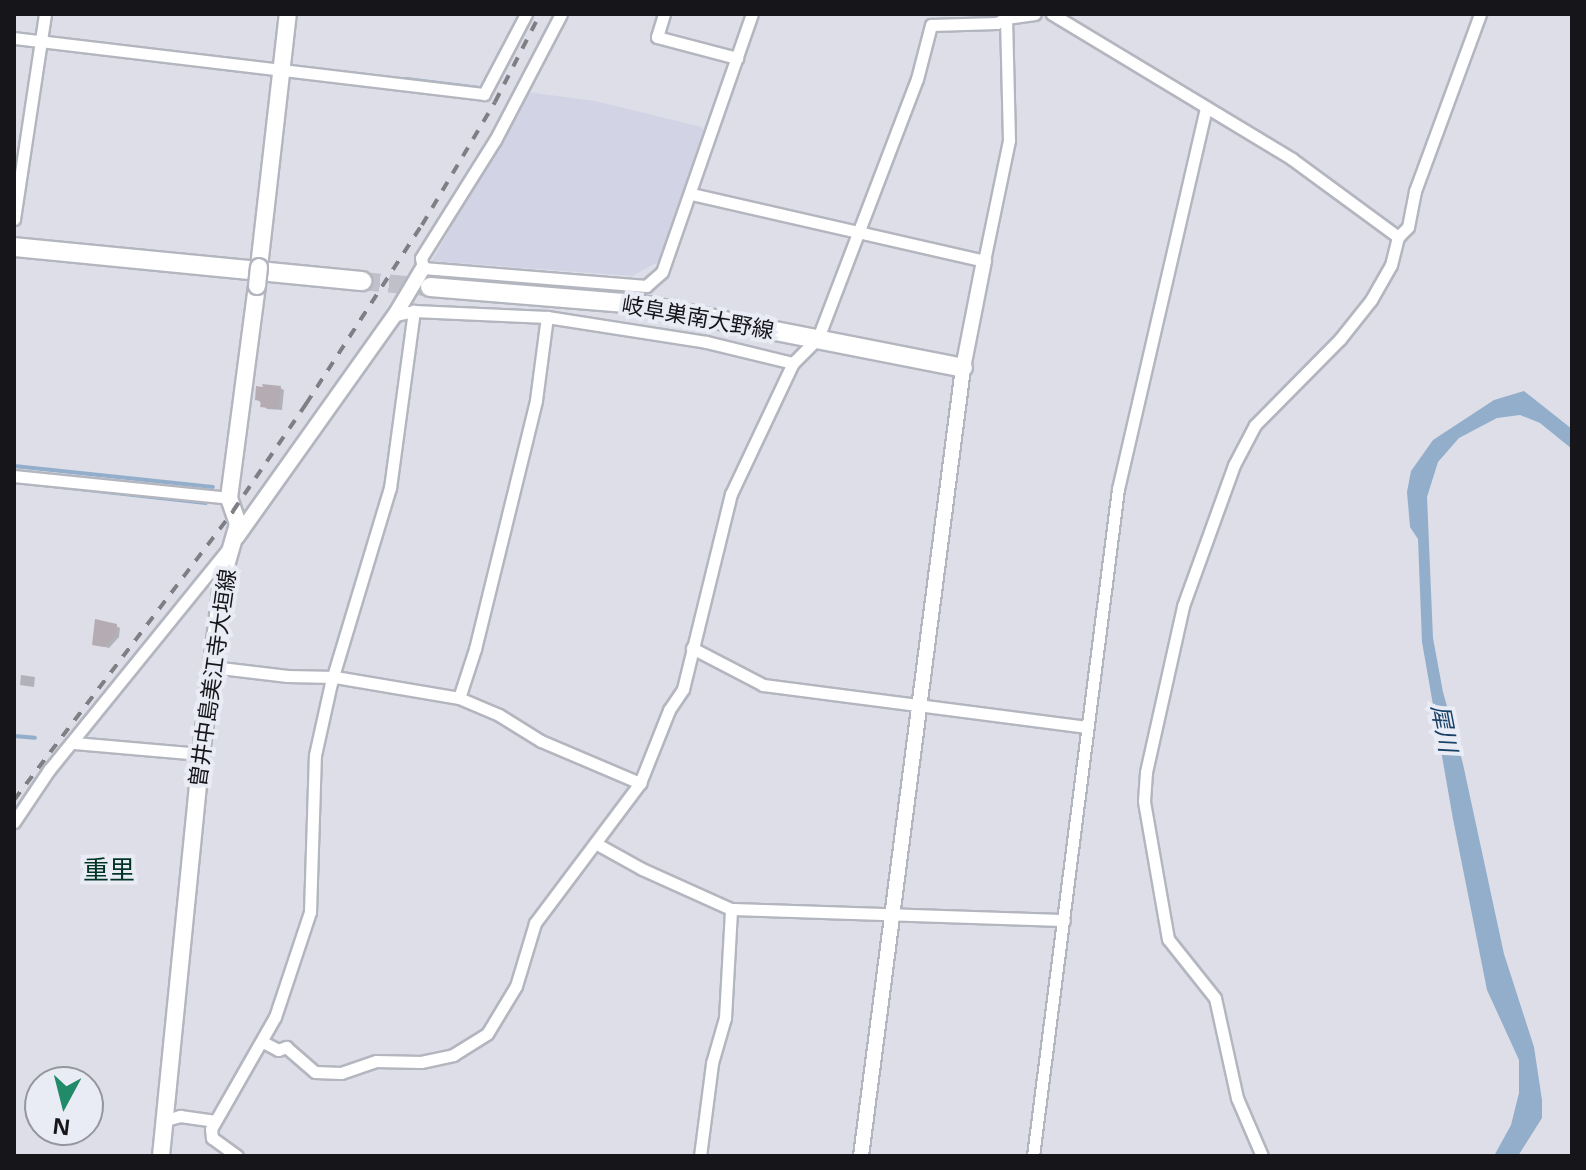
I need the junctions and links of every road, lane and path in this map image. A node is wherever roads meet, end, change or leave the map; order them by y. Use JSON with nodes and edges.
{"nodes":[{"id":1,"x":45,"y":14,"type":"edge"},
{"id":2,"x":288,"y":14,"type":"edge"},
{"id":3,"x":526,"y":14,"type":"edge"},
{"id":4,"x":561,"y":14,"type":"edge"},
{"id":5,"x":664,"y":14,"type":"edge"},
{"id":6,"x":752,"y":14,"type":"edge"},
{"id":7,"x":1035,"y":14,"type":"edge"},
{"id":8,"x":1052,"y":14,"type":"edge"},
{"id":9,"x":1480,"y":14,"type":"edge"},
{"id":10,"x":1006,"y":18,"type":"junction"},
{"id":11,"x":14,"y":38,"type":"edge"},
{"id":12,"x":41,"y":41,"type":"junction"},
{"id":13,"x":737,"y":58,"type":"junction"},
{"id":14,"x":281,"y":70,"type":"junction"},
{"id":15,"x":1206,"y":109,"type":"junction"},
{"id":16,"x":692,"y":194,"type":"junction"},
{"id":17,"x":14,"y":219,"type":"edge"},
{"id":18,"x":861,"y":233,"type":"junction"},
{"id":19,"x":1398,"y":237,"type":"junction"},
{"id":20,"x":14,"y":247,"type":"edge"},
{"id":21,"x":984,"y":261,"type":"junction"},
{"id":22,"x":423,"y":268,"type":"junction"},
{"id":23,"x":362,"y":281,"type":"tunnel mouth"},
{"id":24,"x":430,"y":287,"type":"tunnel mouth"},
{"id":25,"x":414,"y":311,"type":"junction"},
{"id":26,"x":395,"y":315,"type":"junction"},
{"id":27,"x":547,"y":317,"type":"junction"},
{"id":28,"x":818,"y":338,"type":"junction"},
{"id":29,"x":793,"y":363,"type":"junction"},
{"id":30,"x":963,"y":368,"type":"junction"},
{"id":31,"x":14,"y":476,"type":"edge"},
{"id":32,"x":229,"y":498,"type":"junction"},
{"id":33,"x":233,"y":545,"type":"junction"},
{"id":34,"x":692,"y":648,"type":"junction"},
{"id":35,"x":212,"y":667,"type":"junction"},
{"id":36,"x":335,"y":677,"type":"junction"},
{"id":37,"x":459,"y":698,"type":"junction"},
{"id":38,"x":920,"y":704,"type":"junction"},
{"id":39,"x":1087,"y":727,"type":"junction"},
{"id":40,"x":74,"y":743,"type":"junction"},
{"id":41,"x":201,"y":754,"type":"junction"},
{"id":42,"x":640,"y":783,"type":"junction"},
{"id":43,"x":14,"y":822,"type":"edge"},
{"id":44,"x":597,"y":844,"type":"junction"},
{"id":45,"x":731,"y":909,"type":"junction"},
{"id":46,"x":892,"y":915,"type":"junction"},
{"id":47,"x":1064,"y":920,"type":"junction"},
{"id":48,"x":263,"y":1042,"type":"junction"},
{"id":49,"x":166,"y":1120,"type":"junction"},
{"id":50,"x":214,"y":1121,"type":"junction"},
{"id":51,"x":161,"y":1156,"type":"edge"},
{"id":52,"x":237,"y":1156,"type":"edge"},
{"id":53,"x":700,"y":1156,"type":"edge"},
{"id":54,"x":861,"y":1156,"type":"edge"},
{"id":55,"x":1033,"y":1156,"type":"edge"},
{"id":56,"x":1262,"y":1156,"type":"edge"}],
"edges":[{"from":1,"to":12,"type":"street"},
{"from":2,"to":14,"type":"main road","name":"曽井中島美江寺大垣線"},
{"from":3,"to":14,"type":"street"},
{"from":4,"to":22,"type":"street"},
{"from":5,"to":13,"type":"street"},
{"from":6,"to":13,"type":"street"},
{"from":7,"to":10,"type":"street"},
{"from":8,"to":15,"type":"street"},
{"from":9,"to":19,"type":"street"},
{"from":10,"to":18,"type":"street"},
{"from":10,"to":21,"type":"street"},
{"from":11,"to":12,"type":"street"},
{"from":12,"to":14,"type":"street"},
{"from":12,"to":17,"type":"street"},
{"from":13,"to":16,"type":"street"},
{"from":14,"to":32,"type":"main road","name":"曽井中島美江寺大垣線","bridge":true},
{"from":15,"to":19,"type":"street"},
{"from":15,"to":39,"type":"street"},
{"from":16,"to":18,"type":"street"},
{"from":16,"to":22,"type":"street"},
{"from":18,"to":21,"type":"street"},
{"from":18,"to":28,"type":"street"},
{"from":19,"to":56,"type":"street"},
{"from":20,"to":23,"type":"main road"},
{"from":21,"to":30,"type":"street"},
{"from":22,"to":26,"type":"street"},
{"from":24,"to":28,"type":"main road","name":"岐阜巣南大野線"},
{"from":25,"to":26,"type":"street"},
{"from":25,"to":27,"type":"street"},
{"from":25,"to":36,"type":"street"},
{"from":26,"to":33,"type":"street"},
{"from":27,"to":29,"type":"street"},
{"from":27,"to":37,"type":"street"},
{"from":28,"to":29,"type":"street"},
{"from":28,"to":30,"type":"main road","name":"岐阜巣南大野線"},
{"from":29,"to":34,"type":"street"},
{"from":30,"to":38,"type":"street"},
{"from":31,"to":32,"type":"street"},
{"from":32,"to":33,"type":"main road","name":"曽井中島美江寺大垣線"},
{"from":33,"to":35,"type":"main road","name":"曽井中島美江寺大垣線"},
{"from":33,"to":40,"type":"street"},
{"from":34,"to":38,"type":"street"},
{"from":34,"to":42,"type":"street"},
{"from":35,"to":36,"type":"street"},
{"from":35,"to":41,"type":"main road","name":"曽井中島美江寺大垣線"},
{"from":36,"to":37,"type":"street"},
{"from":36,"to":48,"type":"street"},
{"from":37,"to":42,"type":"street"},
{"from":38,"to":39,"type":"street"},
{"from":38,"to":46,"type":"street"},
{"from":39,"to":47,"type":"street"},
{"from":40,"to":41,"type":"street"},
{"from":40,"to":43,"type":"street"},
{"from":41,"to":49,"type":"main road","name":"曽井中島美江寺大垣線"},
{"from":42,"to":44,"type":"street"},
{"from":44,"to":45,"type":"street"},
{"from":44,"to":48,"type":"street"},
{"from":45,"to":46,"type":"street"},
{"from":45,"to":53,"type":"street"},
{"from":46,"to":47,"type":"street"},
{"from":46,"to":54,"type":"street"},
{"from":47,"to":55,"type":"street"},
{"from":48,"to":50,"type":"street"},
{"from":49,"to":50,"type":"street"},
{"from":49,"to":51,"type":"main road","name":"曽井中島美江寺大垣線"},
{"from":50,"to":52,"type":"street"}]}
